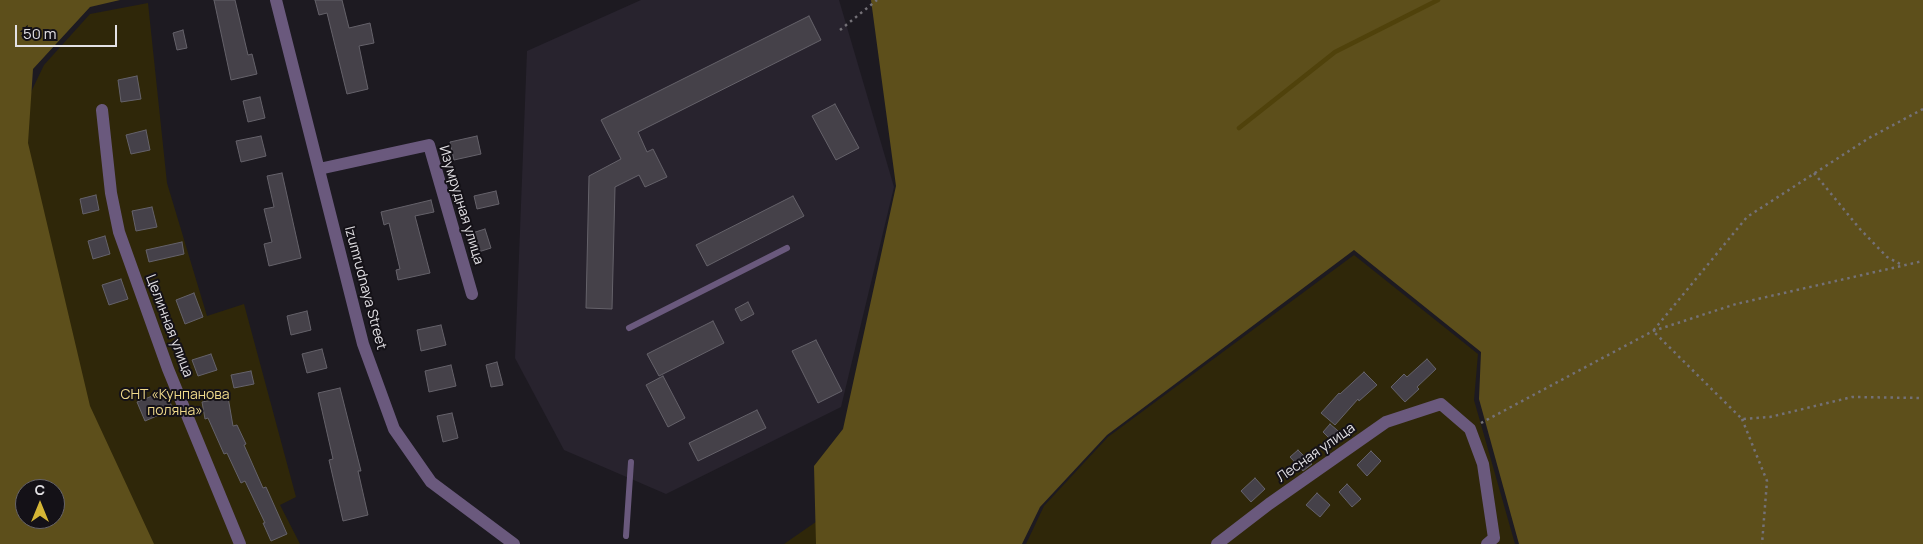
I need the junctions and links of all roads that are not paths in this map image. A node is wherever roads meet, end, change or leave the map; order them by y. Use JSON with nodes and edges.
{"nodes":[{"id":1,"x":276,"y":0,"type":"edge"},
{"id":2,"x":102,"y":110,"type":"dead end"},
{"id":3,"x":319,"y":169,"type":"junction"},
{"id":4,"x":787,"y":248,"type":"dead end"},
{"id":5,"x":472,"y":294,"type":"dead end"},
{"id":6,"x":629,"y":328,"type":"dead end"},
{"id":7,"x":631,"y":462,"type":"dead end"},
{"id":8,"x":491,"y":528,"type":"junction"},
{"id":9,"x":626,"y":536,"type":"dead end"},
{"id":10,"x":1491,"y":541,"type":"edge"},
{"id":11,"x":240,"y":544,"type":"edge"},
{"id":12,"x":498,"y":544,"type":"edge"},
{"id":13,"x":514,"y":544,"type":"edge"},
{"id":14,"x":1216,"y":544,"type":"edge"}],
"edges":[{"from":1,"to":3,"type":"street","name":"Izumrudnaya Street"},
{"from":2,"to":11,"type":"street","name":"Целинная улица"},
{"from":3,"to":5,"type":"street","name":"Изумрудная улица"},
{"from":3,"to":8,"type":"street","name":"Izumrudnaya Street"},
{"from":4,"to":6,"type":"lane"},
{"from":7,"to":9,"type":"lane"},
{"from":8,"to":12,"type":"street","name":"Izumrudnaya Street"},
{"from":8,"to":13,"type":"street"},
{"from":10,"to":14,"type":"street","name":"Лесная улица"}]}
